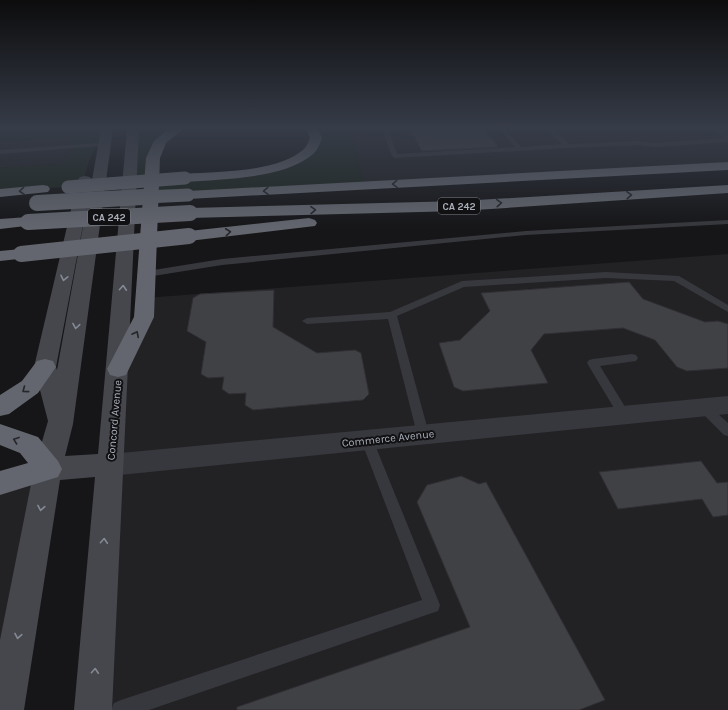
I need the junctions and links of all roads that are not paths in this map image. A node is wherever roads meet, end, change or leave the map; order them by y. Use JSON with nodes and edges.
{"nodes":[{"id":1,"x":89,"y":162,"type":"edge"},
{"id":2,"x":100,"y":162,"type":"edge"},
{"id":3,"x":131,"y":162,"type":"edge"},
{"id":4,"x":153,"y":162,"type":"edge"},
{"id":5,"x":290,"y":162,"type":"edge"},
{"id":6,"x":728,"y":166,"type":"edge"},
{"id":7,"x":728,"y":189,"type":"edge"},
{"id":8,"x":0,"y":193,"type":"edge"},
{"id":9,"x":0,"y":205,"type":"edge"},
{"id":10,"x":460,"y":206,"type":"junction"},
{"id":11,"x":728,"y":222,"type":"edge"},
{"id":12,"x":0,"y":224,"type":"edge"},
{"id":13,"x":0,"y":256,"type":"edge"},
{"id":14,"x":147,"y":274,"type":"junction"},
{"id":15,"x":728,"y":309,"type":"edge"},
{"id":16,"x":392,"y":315,"type":"junction"},
{"id":17,"x":307,"y":321,"type":"dead end"},
{"id":18,"x":632,"y":358,"type":"dead end"},
{"id":19,"x":45,"y":367,"type":"junction"},
{"id":20,"x":118,"y":369,"type":"junction"},
{"id":21,"x":728,"y":404,"type":"edge"},
{"id":22,"x":0,"y":407,"type":"edge"},
{"id":23,"x":703,"y":407,"type":"junction"},
{"id":24,"x":624,"y":414,"type":"junction"},
{"id":25,"x":60,"y":424,"type":"junction"},
{"id":26,"x":728,"y":431,"type":"edge"},
{"id":27,"x":0,"y":434,"type":"edge"},
{"id":28,"x":423,"y":434,"type":"junction"},
{"id":29,"x":367,"y":440,"type":"junction"},
{"id":30,"x":110,"y":465,"type":"junction"},
{"id":31,"x":48,"y":469,"type":"junction"},
{"id":32,"x":0,"y":483,"type":"edge"},
{"id":33,"x":5,"y":710,"type":"edge"},
{"id":34,"x":93,"y":710,"type":"edge"},
{"id":35,"x":121,"y":710,"type":"edge"}],
"edges":[{"from":1,"to":19,"type":"main road","one_way":true},
{"from":2,"to":25,"type":"main road","one_way":true},
{"from":20,"to":3,"type":"main road","name":"Concord Avenue","one_way":true},
{"from":4,"to":14,"type":"highway"},
{"from":5,"to":8,"type":"highway","one_way":true,"bridge":true},
{"from":6,"to":9,"type":"highway","number":"CA 242","one_way":true,"bridge":true},
{"from":10,"to":7,"type":"highway","number":"CA 242","one_way":true},
{"from":12,"to":10,"type":"highway","number":"CA 242","one_way":true,"bridge":true},
{"from":13,"to":10,"type":"highway","one_way":true,"bridge":true},
{"from":11,"to":14,"type":"lane"},
{"from":20,"to":14,"type":"highway","one_way":true},
{"from":15,"to":16,"type":"lane"},
{"from":16,"to":17,"type":"lane"},
{"from":16,"to":28,"type":"lane"},
{"from":18,"to":24,"type":"lane"},
{"from":19,"to":22,"type":"highway","one_way":true},
{"from":19,"to":25,"type":"main road"},
{"from":20,"to":30,"type":"main road","name":"Concord Avenue"},
{"from":21,"to":23,"type":"street","name":"Commerce Avenue"},
{"from":23,"to":24,"type":"street","name":"Commerce Avenue"},
{"from":23,"to":26,"type":"lane"},
{"from":24,"to":28,"type":"street","name":"Commerce Avenue"},
{"from":25,"to":31,"type":"main road"},
{"from":31,"to":27,"type":"highway","one_way":true},
{"from":28,"to":29,"type":"street","name":"Commerce Avenue"},
{"from":29,"to":30,"type":"street","name":"Commerce Avenue"},
{"from":29,"to":35,"type":"lane"},
{"from":30,"to":31,"type":"main road","name":"Commerce Avenue"},
{"from":34,"to":30,"type":"main road","name":"Concord Avenue","one_way":true},
{"from":31,"to":32,"type":"highway"},
{"from":31,"to":33,"type":"main road","one_way":true}]}
